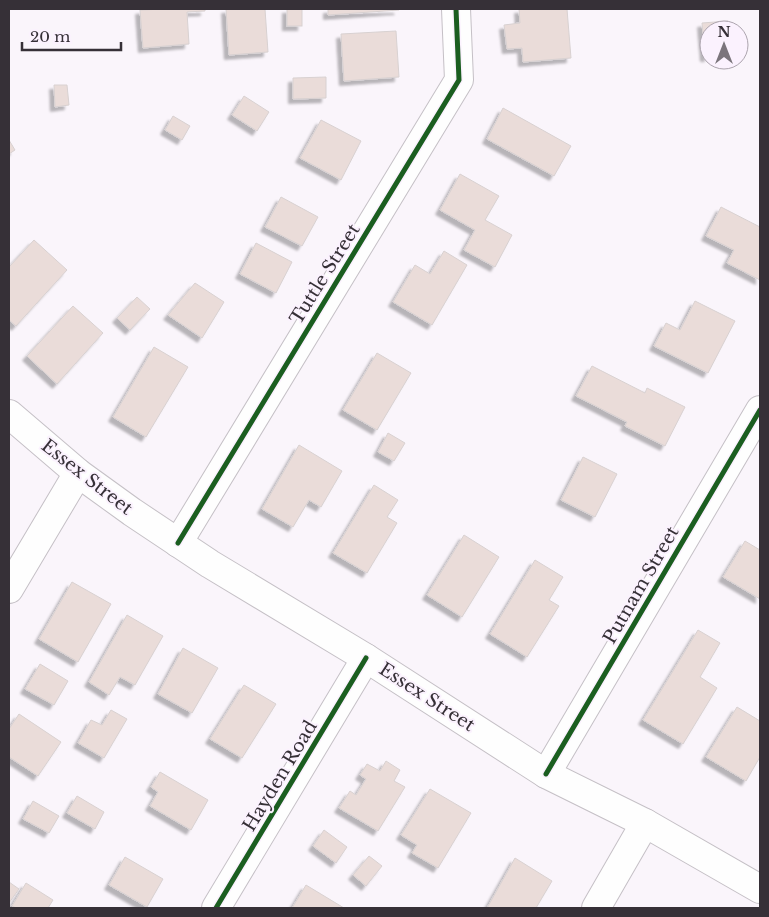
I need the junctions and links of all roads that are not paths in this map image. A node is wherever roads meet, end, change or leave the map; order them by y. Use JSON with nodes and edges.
{"nodes":[{"id":1,"x":456,"y":9,"type":"edge"},
{"id":2,"x":760,"y":410,"type":"edge"},
{"id":3,"x":9,"y":414,"type":"edge"},
{"id":4,"x":78,"y":473,"type":"junction"},
{"id":5,"x":178,"y":543,"type":"junction"},
{"id":6,"x":9,"y":589,"type":"edge"},
{"id":7,"x":366,"y":658,"type":"junction"},
{"id":8,"x":546,"y":774,"type":"junction"},
{"id":9,"x":645,"y":823,"type":"junction"},
{"id":10,"x":760,"y":889,"type":"edge"},
{"id":11,"x":216,"y":908,"type":"edge"},
{"id":12,"x":596,"y":908,"type":"edge"}],
"edges":[{"from":1,"to":5,"type":"street","name":"Tuttle Street"},
{"from":2,"to":8,"type":"street","name":"Putnam Street"},
{"from":3,"to":4,"type":"street","name":"Essex Street"},
{"from":4,"to":5,"type":"street","name":"Essex Street"},
{"from":4,"to":6,"type":"street"},
{"from":5,"to":7,"type":"street","name":"Essex Street"},
{"from":7,"to":8,"type":"street","name":"Essex Street"},
{"from":7,"to":11,"type":"street","name":"Hayden Road"},
{"from":8,"to":9,"type":"street","name":"Essex Street"},
{"from":9,"to":10,"type":"street","name":"Essex Street"},
{"from":9,"to":12,"type":"street"}]}
